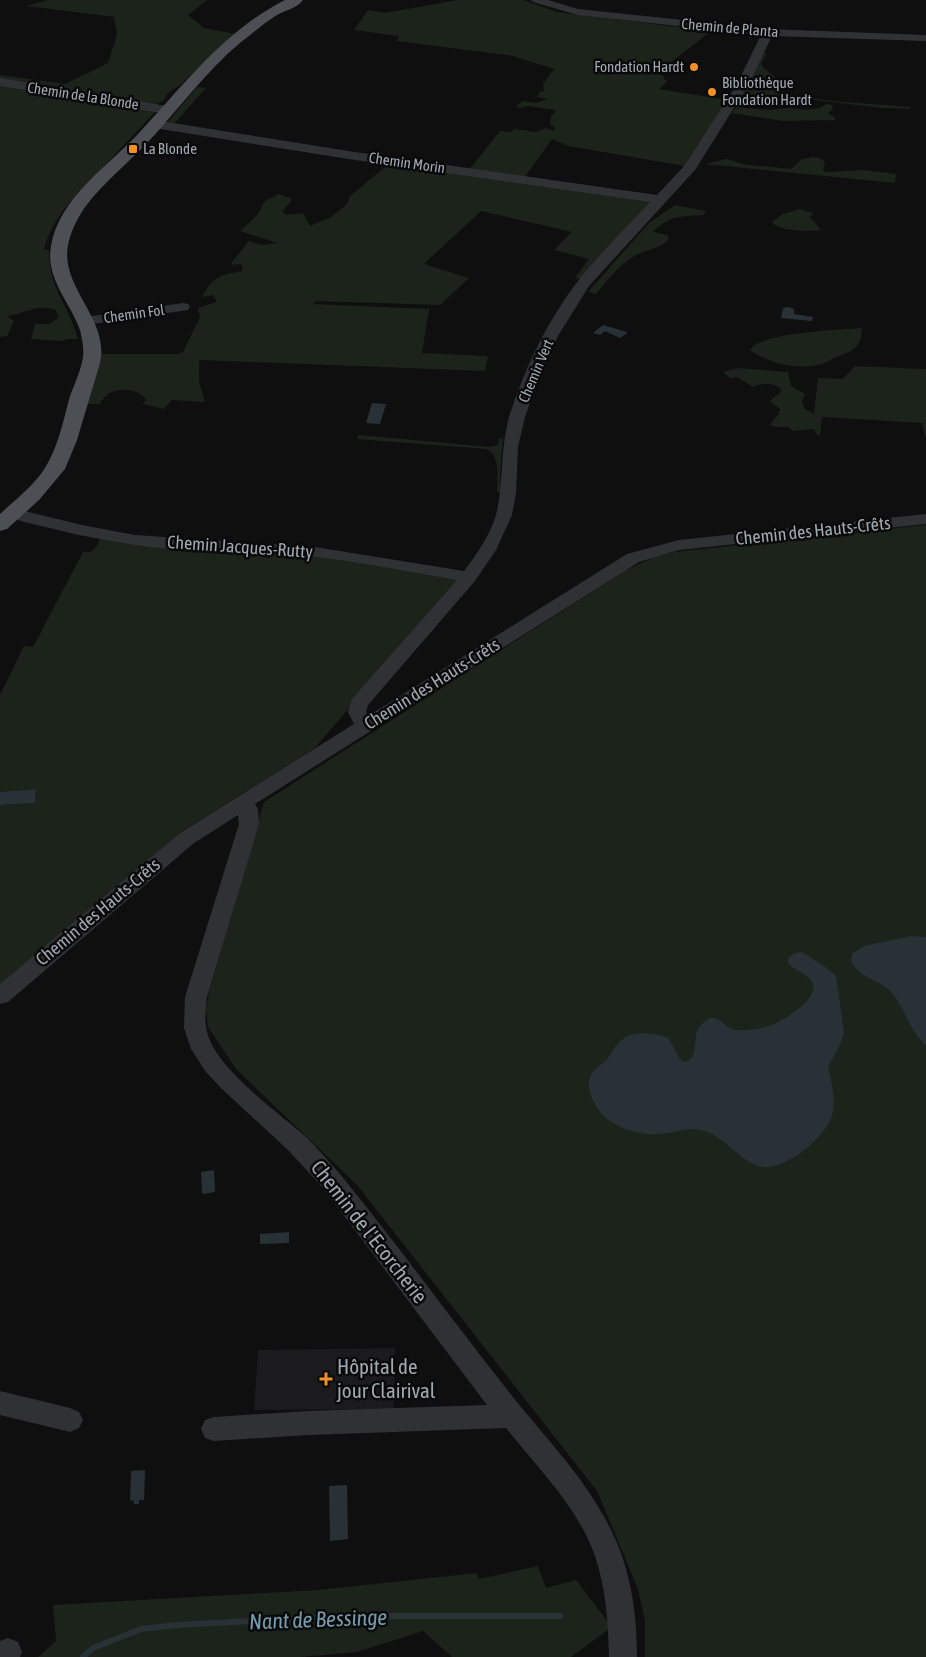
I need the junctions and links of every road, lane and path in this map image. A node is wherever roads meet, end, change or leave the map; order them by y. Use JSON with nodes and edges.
{"nodes":[{"id":1,"x":296,"y":0,"type":"edge"},
{"id":2,"x":537,"y":0,"type":"edge"},
{"id":3,"x":768,"y":32,"type":"junction"},
{"id":4,"x":926,"y":38,"type":"edge"},
{"id":5,"x":0,"y":82,"type":"edge"},
{"id":6,"x":167,"y":110,"type":"junction"},
{"id":7,"x":154,"y":124,"type":"junction"},
{"id":8,"x":661,"y":200,"type":"junction"},
{"id":9,"x":183,"y":308,"type":"dead end"},
{"id":10,"x":85,"y":321,"type":"junction"},
{"id":11,"x":6,"y":519,"type":"edge"},
{"id":12,"x":926,"y":519,"type":"edge"},
{"id":13,"x":469,"y":577,"type":"junction"},
{"id":14,"x":365,"y":727,"type":"junction"},
{"id":15,"x":244,"y":802,"type":"junction"},
{"id":16,"x":0,"y":996,"type":"edge"},
{"id":17,"x":0,"y":1403,"type":"edge"},
{"id":18,"x":511,"y":1416,"type":"junction"},
{"id":19,"x":70,"y":1420,"type":"dead end"},
{"id":20,"x":214,"y":1429,"type":"dead end"},
{"id":21,"x":623,"y":1657,"type":"edge"}],
"edges":[{"from":1,"to":6,"type":"main road"},
{"from":2,"to":3,"type":"street","name":"Chemin de Planta"},
{"from":3,"to":4,"type":"street","name":"Chemin de Planta"},
{"from":3,"to":8,"type":"street","name":"Chemin Vert"},
{"from":5,"to":6,"type":"street","name":"Chemin de la Blonde"},
{"from":6,"to":7,"type":"main road"},
{"from":7,"to":8,"type":"street","name":"Chemin Morin"},
{"from":7,"to":10,"type":"main road"},
{"from":8,"to":13,"type":"street","name":"Chemin Vert"},
{"from":9,"to":10,"type":"street","name":"Chemin Fol"},
{"from":10,"to":11,"type":"main road"},
{"from":11,"to":13,"type":"street","name":"Chemin Jacques-Rutty"},
{"from":12,"to":14,"type":"street","name":"Chemin des Hauts-Crêts"},
{"from":13,"to":14,"type":"street","name":"Chemin Vert"},
{"from":14,"to":15,"type":"street","name":"Chemin des Hauts-Crêts"},
{"from":15,"to":16,"type":"street","name":"Chemin des Hauts-Crêts"},
{"from":15,"to":18,"type":"street","name":"Chemin de l'Ecorcherie"},
{"from":17,"to":19,"type":"street"},
{"from":18,"to":20,"type":"street"},
{"from":18,"to":21,"type":"street","name":"Chemin de l'Ecorcherie"}]}
